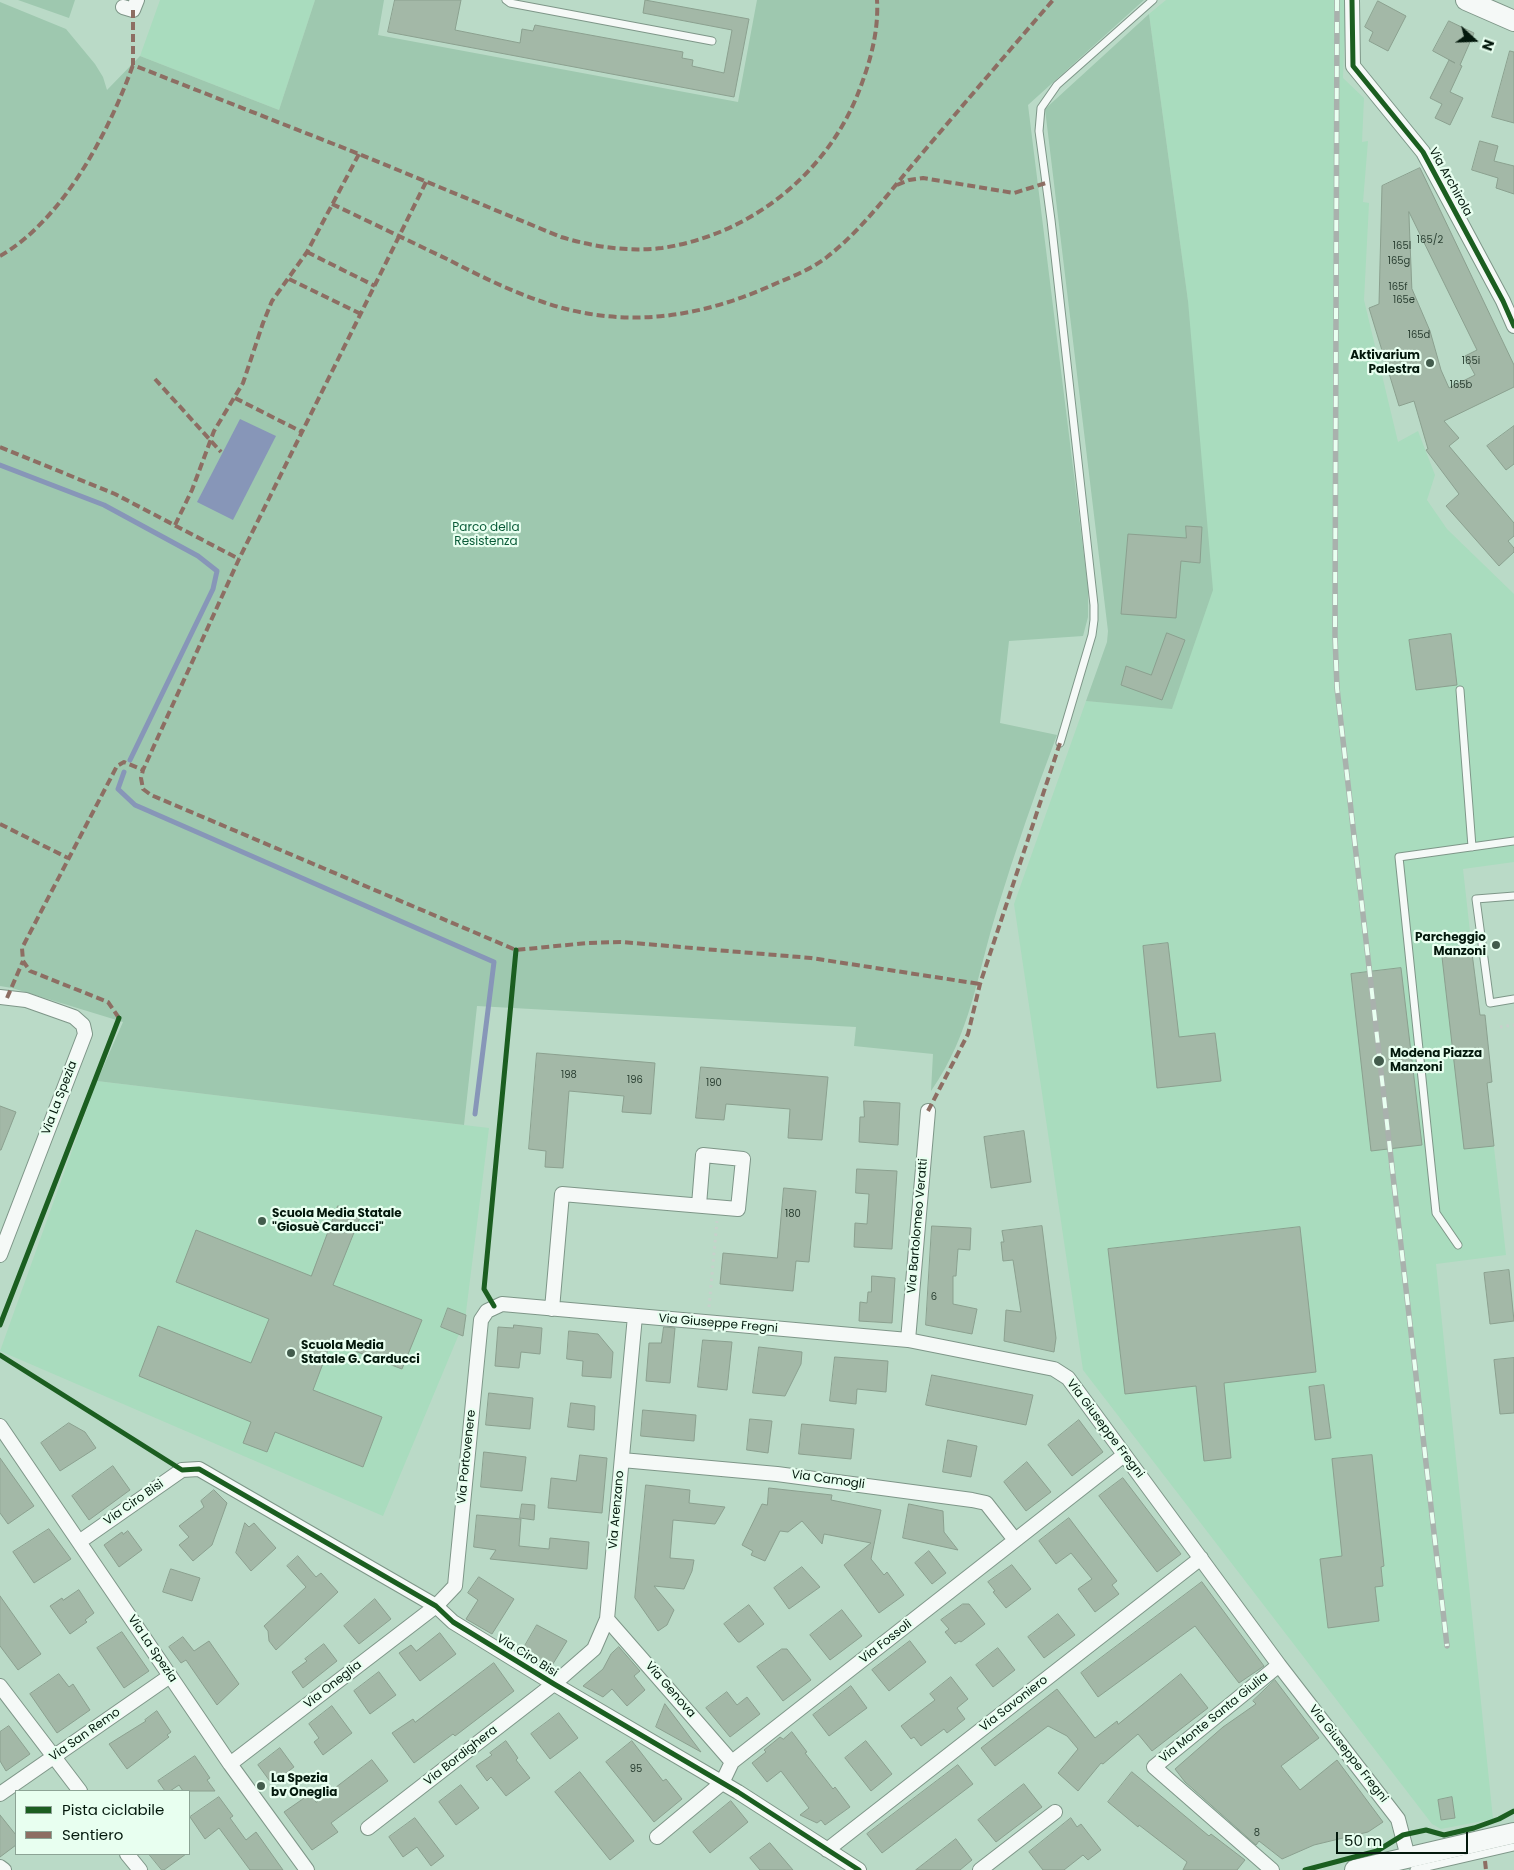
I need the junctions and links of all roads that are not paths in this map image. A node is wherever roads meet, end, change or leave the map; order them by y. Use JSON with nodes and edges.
{"nodes":[{"id":1,"x":137,"y":0,"type":"edge"},
{"id":2,"x":506,"y":0,"type":"edge"},
{"id":3,"x":1153,"y":0,"type":"edge"},
{"id":4,"x":1352,"y":0,"type":"edge"},
{"id":5,"x":1466,"y":0,"type":"edge"},
{"id":6,"x":123,"y":7,"type":"dead end"},
{"id":7,"x":1514,"y":21,"type":"edge"},
{"id":8,"x":712,"y":42,"type":"dead end"},
{"id":9,"x":1514,"y":326,"type":"edge"},
{"id":10,"x":1460,"y":690,"type":"dead end"},
{"id":11,"x":1060,"y":743,"type":"dead end"},
{"id":12,"x":1514,"y":842,"type":"edge"},
{"id":13,"x":1472,"y":847,"type":"junction"},
{"id":14,"x":1514,"y":896,"type":"edge"},
{"id":15,"x":0,"y":997,"type":"edge"},
{"id":16,"x":1514,"y":999,"type":"edge"},
{"id":17,"x":928,"y":1111,"type":"dead end"},
{"id":18,"x":699,"y":1205,"type":"junction"},
{"id":19,"x":1458,"y":1245,"type":"dead end"},
{"id":20,"x":0,"y":1255,"type":"edge"},
{"id":21,"x":494,"y":1306,"type":"joint"},
{"id":22,"x":552,"y":1309,"type":"junction"},
{"id":23,"x":635,"y":1316,"type":"junction"},
{"id":24,"x":908,"y":1340,"type":"junction"},
{"id":25,"x":0,"y":1426,"type":"edge"},
{"id":26,"x":1124,"y":1455,"type":"junction"},
{"id":27,"x":622,"y":1460,"type":"junction"},
{"id":28,"x":1015,"y":1540,"type":"junction"},
{"id":29,"x":79,"y":1542,"type":"junction"},
{"id":30,"x":1201,"y":1558,"type":"junction"},
{"id":31,"x":436,"y":1606,"type":"junction"},
{"id":32,"x":607,"y":1619,"type":"junction"},
{"id":33,"x":1279,"y":1665,"type":"junction"},
{"id":34,"x":170,"y":1676,"type":"junction"},
{"id":35,"x":554,"y":1684,"type":"junction"},
{"id":36,"x":0,"y":1686,"type":"edge"},
{"id":37,"x":54,"y":1757,"type":"junction"},
{"id":38,"x":732,"y":1762,"type":"junction"},
{"id":39,"x":230,"y":1764,"type":"junction"},
{"id":40,"x":722,"y":1783,"type":"junction"},
{"id":41,"x":79,"y":1790,"type":"edge"},
{"id":42,"x":0,"y":1794,"type":"edge"},
{"id":43,"x":1054,"y":1812,"type":"dead end"},
{"id":44,"x":368,"y":1828,"type":"dead end"},
{"id":45,"x":1514,"y":1833,"type":"edge"},
{"id":46,"x":657,"y":1837,"type":"dead end"},
{"id":47,"x":1514,"y":1847,"type":"edge"},
{"id":48,"x":827,"y":1850,"type":"junction"},
{"id":49,"x":128,"y":1855,"type":"edge"},
{"id":50,"x":1411,"y":1864,"type":"edge"},
{"id":51,"x":842,"y":1866,"type":"edge"},
{"id":52,"x":0,"y":1867,"type":"edge"},
{"id":53,"x":4,"y":1870,"type":"edge"},
{"id":54,"x":140,"y":1870,"type":"edge"},
{"id":55,"x":308,"y":1870,"type":"edge"},
{"id":56,"x":859,"y":1870,"type":"edge"},
{"id":57,"x":980,"y":1870,"type":"edge"},
{"id":58,"x":1272,"y":1870,"type":"edge"},
{"id":59,"x":1355,"y":1870,"type":"edge"}],
"edges":[{"from":1,"to":6,"type":"street"},
{"from":2,"to":8,"type":"lane"},
{"from":3,"to":11,"type":"lane"},
{"from":4,"to":9,"type":"street","name":"Via Archirola"},
{"from":5,"to":7,"type":"main road"},
{"from":10,"to":13,"type":"lane"},
{"from":12,"to":13,"type":"lane"},
{"from":13,"to":19,"type":"lane"},
{"from":14,"to":16,"type":"lane"},
{"from":15,"to":20,"type":"street","name":"Via La Spezia"},
{"from":17,"to":24,"type":"street","name":"Via Bartolomeo Veratti"},
{"from":18,"to":18,"type":"street"},
{"from":18,"to":22,"type":"street"},
{"from":21,"to":22,"type":"street","name":"Via Giuseppe Fregni"},
{"from":21,"to":31,"type":"street","name":"Via Portovenere"},
{"from":22,"to":23,"type":"street","name":"Via Giuseppe Fregni"},
{"from":23,"to":24,"type":"street","name":"Via Giuseppe Fregni"},
{"from":23,"to":27,"type":"street","name":"Via Arenzano"},
{"from":24,"to":26,"type":"street","name":"Via Giuseppe Fregni"},
{"from":25,"to":29,"type":"street","name":"Via La Spezia"},
{"from":26,"to":28,"type":"street","name":"Via Fossoli"},
{"from":26,"to":30,"type":"street","name":"Via Giuseppe Fregni"},
{"from":27,"to":28,"type":"street","name":"Via Camogli"},
{"from":27,"to":32,"type":"street","name":"Via Arenzano"},
{"from":28,"to":38,"type":"street","name":"Via Fossoli"},
{"from":29,"to":31,"type":"street","name":"Via Ciro Bisi"},
{"from":29,"to":34,"type":"street","name":"Via La Spezia"},
{"from":30,"to":33,"type":"street","name":"Via Giuseppe Fregni"},
{"from":30,"to":48,"type":"street","name":"Via Savoniero"},
{"from":31,"to":35,"type":"street","name":"Via Ciro Bisi"},
{"from":31,"to":39,"type":"street","name":"Via Oneglia"},
{"from":32,"to":35,"type":"street","name":"Via Arenzano"},
{"from":32,"to":38,"type":"street","name":"Via Genova"},
{"from":33,"to":50,"type":"street","name":"Via Giuseppe Fregni"},
{"from":33,"to":58,"type":"street","name":"Via Monte Santa Giulia"},
{"from":34,"to":37,"type":"street","name":"Via San Remo"},
{"from":34,"to":39,"type":"street","name":"Via La Spezia"},
{"from":35,"to":40,"type":"street","name":"Via Ciro Bisi"},
{"from":35,"to":44,"type":"street","name":"Via Bordighera"},
{"from":36,"to":37,"type":"street"},
{"from":37,"to":41,"type":"street"},
{"from":37,"to":42,"type":"street","name":"Via San Remo"},
{"from":38,"to":40,"type":"street","name":"Via Fossoli"},
{"from":39,"to":55,"type":"street","name":"Via La Spezia"},
{"from":40,"to":46,"type":"street","name":"Via Fossoli"},
{"from":40,"to":48,"type":"street","name":"Via Ciro Bisi"},
{"from":43,"to":57,"type":"street"},
{"from":45,"to":50,"type":"main road"},
{"from":47,"to":50,"type":"lane"},
{"from":48,"to":51,"type":"street","name":"Via Ciro Bisi"},
{"from":49,"to":54,"type":"street"},
{"from":50,"to":59,"type":"main road"},
{"from":51,"to":56,"type":"street","name":"Via Ciro Bisi"},
{"from":52,"to":53,"type":"street"}]}
